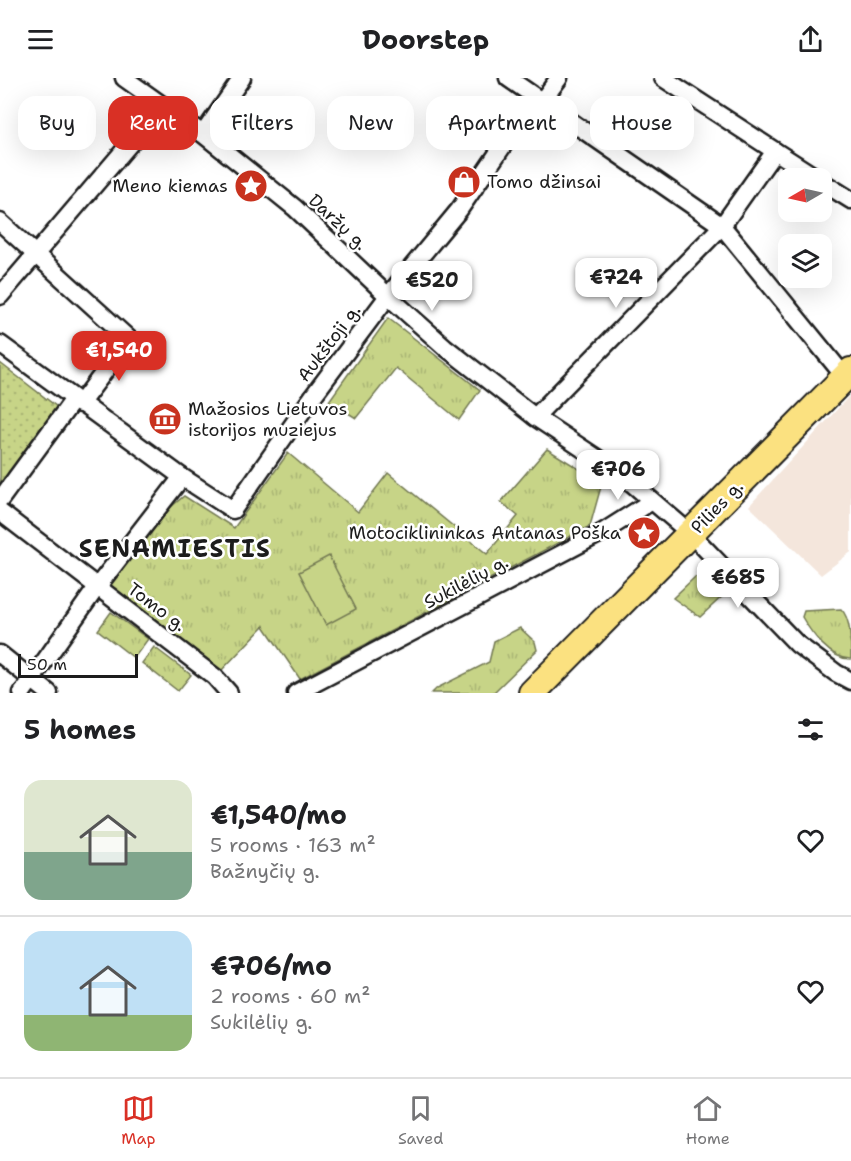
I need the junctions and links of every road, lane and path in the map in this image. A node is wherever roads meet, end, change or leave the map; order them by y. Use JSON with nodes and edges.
{"nodes":[{"id":1,"x":124,"y":78,"type":"edge"},
{"id":2,"x":242,"y":78,"type":"edge"},
{"id":3,"x":508,"y":78,"type":"edge"},
{"id":4,"x":559,"y":78,"type":"edge"},
{"id":5,"x":663,"y":78,"type":"edge"},
{"id":6,"x":148,"y":96,"type":"edge"},
{"id":7,"x":535,"y":96,"type":"edge"},
{"id":8,"x":546,"y":96,"type":"edge"},
{"id":9,"x":578,"y":126,"type":"edge"},
{"id":10,"x":198,"y":131,"type":"edge"},
{"id":11,"x":203,"y":134,"type":"junction"},
{"id":12,"x":125,"y":150,"type":"edge"},
{"id":13,"x":500,"y":150,"type":"edge"},
{"id":14,"x":775,"y":151,"type":"junction"},
{"id":15,"x":801,"y":168,"type":"edge"},
{"id":16,"x":832,"y":188,"type":"edge"},
{"id":17,"x":851,"y":200,"type":"edge"},
{"id":18,"x":0,"y":222,"type":"edge"},
{"id":19,"x":722,"y":226,"type":"junction"},
{"id":20,"x":36,"y":254,"type":"junction"},
{"id":21,"x":0,"y":296,"type":"edge"},
{"id":22,"x":388,"y":297,"type":"junction"},
{"id":23,"x":0,"y":344,"type":"edge"},
{"id":24,"x":848,"y":374,"type":"edge"},
{"id":25,"x":77,"y":401,"type":"junction"},
{"id":26,"x":535,"y":417,"type":"junction"},
{"id":27,"x":182,"y":477,"type":"junction"},
{"id":28,"x":0,"y":500,"type":"edge"},
{"id":29,"x":651,"y":501,"type":"junction"},
{"id":30,"x":0,"y":512,"type":"edge"},
{"id":31,"x":691,"y":534,"type":"junction"},
{"id":32,"x":97,"y":586,"type":"junction"},
{"id":33,"x":0,"y":654,"type":"edge"},
{"id":34,"x":32,"y":679,"type":"junction"},
{"id":35,"x":851,"y":681,"type":"edge"},
{"id":36,"x":22,"y":693,"type":"edge"},
{"id":37,"x":49,"y":693,"type":"edge"},
{"id":38,"x":230,"y":693,"type":"edge"},
{"id":39,"x":296,"y":693,"type":"edge"},
{"id":40,"x":532,"y":693,"type":"edge"}],
"edges":[{"from":1,"to":6,"type":"street","name":"Daržų g."},
{"from":2,"to":11,"type":"street"},
{"from":3,"to":7,"type":"street"},
{"from":4,"to":8,"type":"street","name":"Aukštoji g."},
{"from":5,"to":14,"type":"street"},
{"from":9,"to":19,"type":"street"},
{"from":10,"to":11,"type":"street","name":"Daržų g."},
{"from":11,"to":22,"type":"street","name":"Daržų g."},
{"from":12,"to":20,"type":"street"},
{"from":13,"to":22,"type":"street","name":"Aukštoji g."},
{"from":14,"to":15,"type":"street"},
{"from":14,"to":19,"type":"street"},
{"from":16,"to":17,"type":"street"},
{"from":18,"to":20,"type":"street"},
{"from":19,"to":24,"type":"street"},
{"from":19,"to":26,"type":"street"},
{"from":20,"to":21,"type":"street"},
{"from":20,"to":25,"type":"street"},
{"from":22,"to":26,"type":"street","name":"Daržų g."},
{"from":22,"to":27,"type":"street","name":"Aukštoji g."},
{"from":23,"to":25,"type":"street"},
{"from":24,"to":31,"type":"main road","name":"Pilies g."},
{"from":25,"to":27,"type":"street"},
{"from":25,"to":28,"type":"street"},
{"from":26,"to":29,"type":"street","name":"Daržų g."},
{"from":27,"to":32,"type":"street"},
{"from":29,"to":31,"type":"street","name":"Daržų g."},
{"from":29,"to":39,"type":"street","name":"Sukilėlių g."},
{"from":30,"to":32,"type":"street","name":"Tomo g."},
{"from":31,"to":35,"type":"street","name":"Daržų g."},
{"from":31,"to":40,"type":"main road","name":"Pilies g."},
{"from":32,"to":34,"type":"street"},
{"from":32,"to":38,"type":"street","name":"Tomo g."},
{"from":33,"to":34,"type":"street"},
{"from":34,"to":36,"type":"street"},
{"from":34,"to":37,"type":"street"}]}
